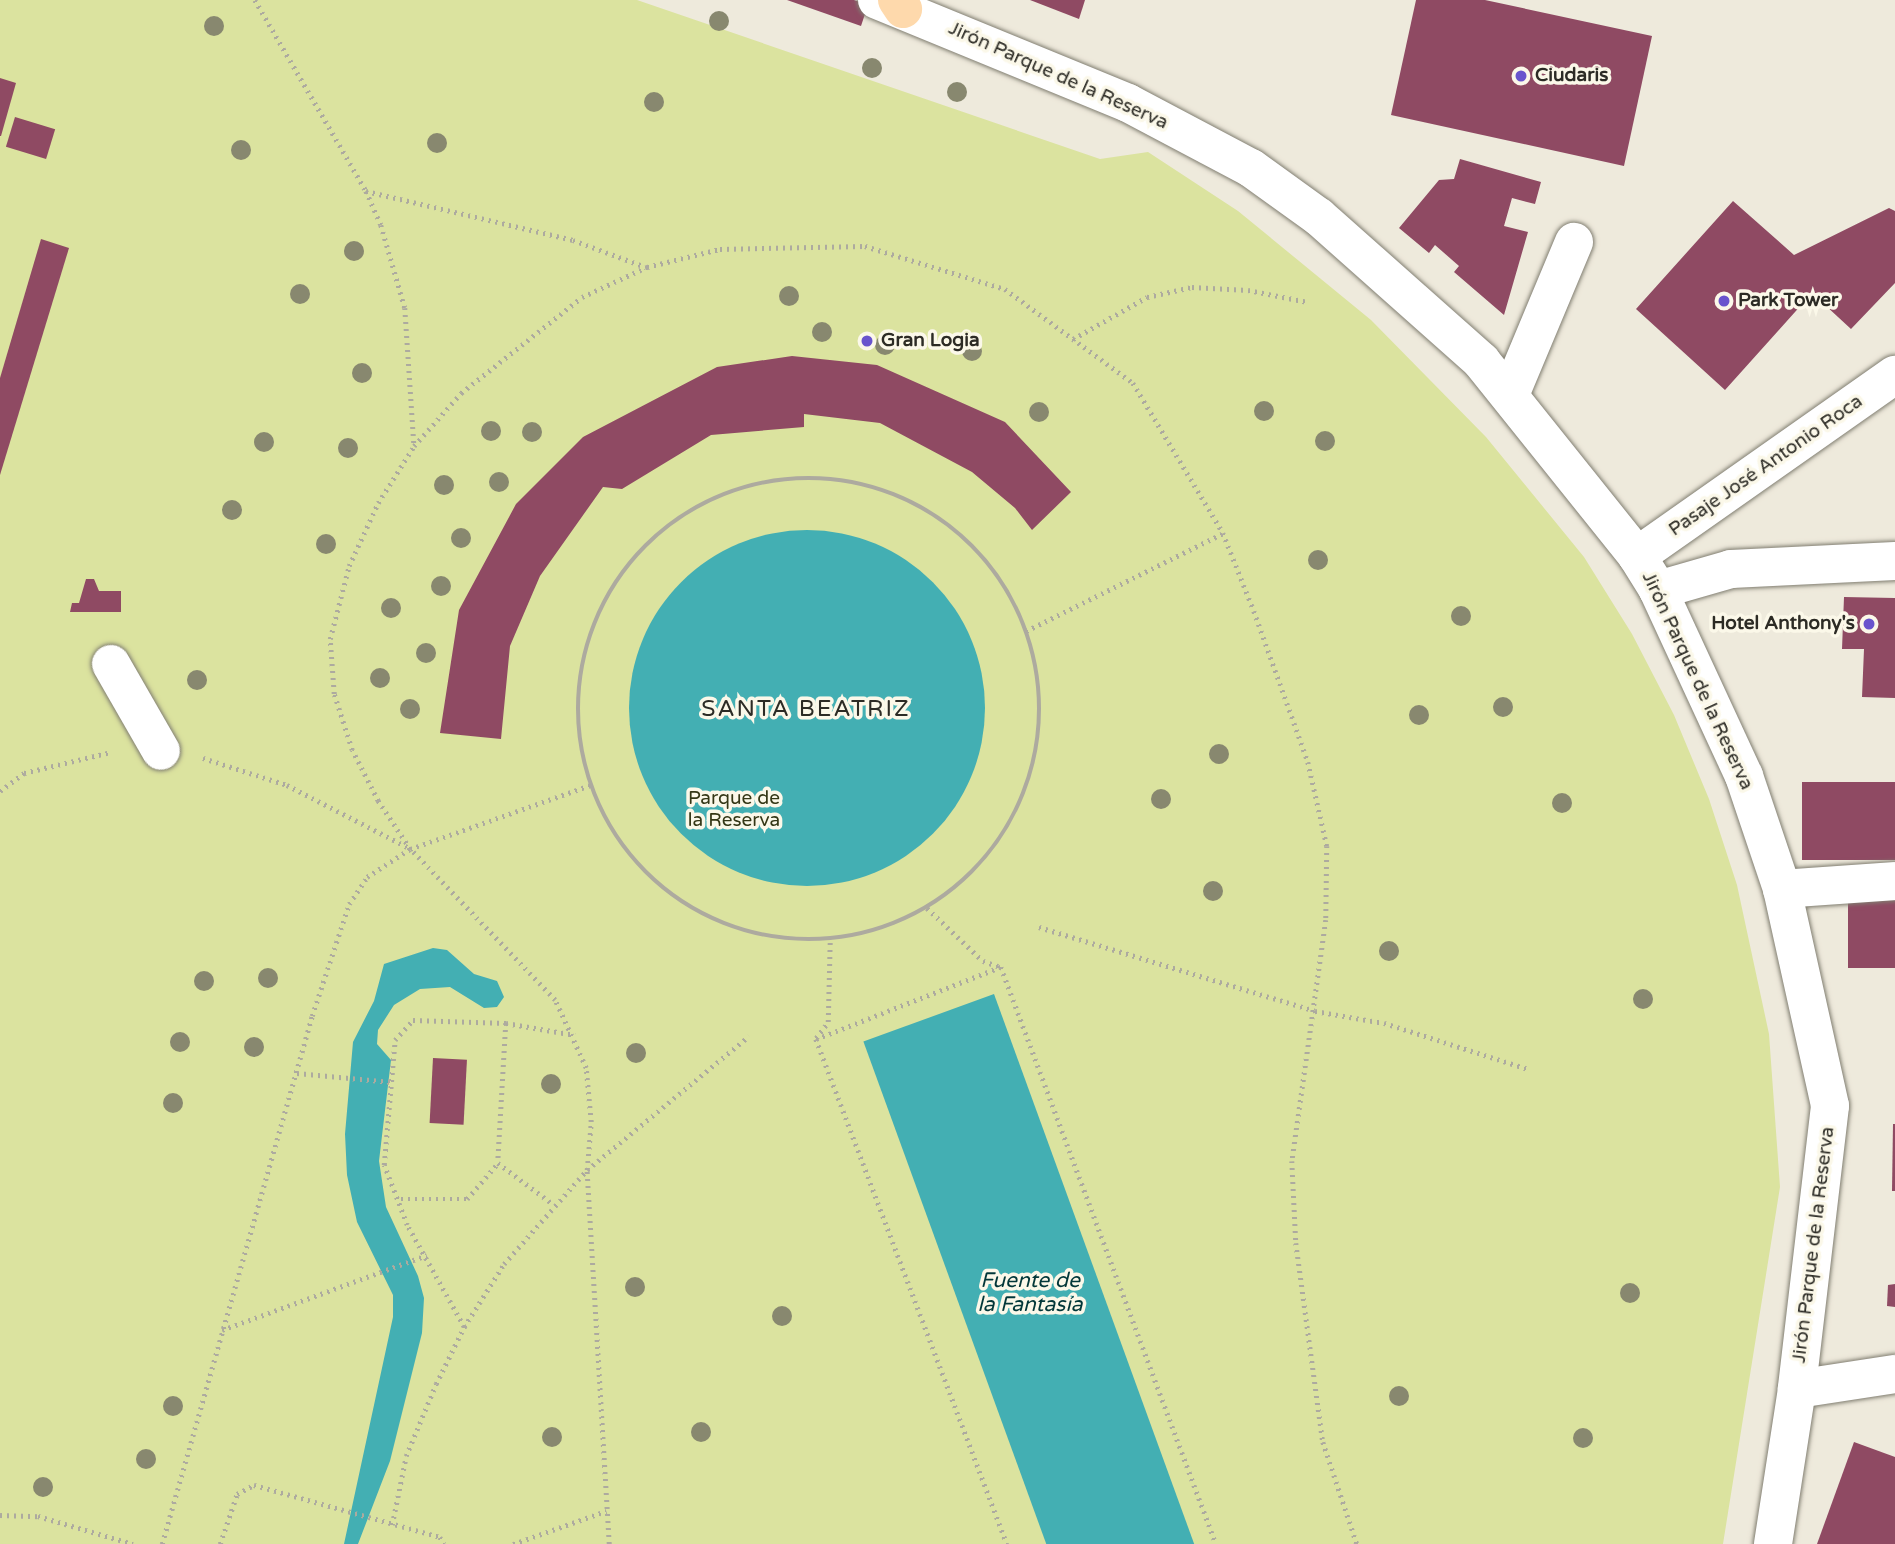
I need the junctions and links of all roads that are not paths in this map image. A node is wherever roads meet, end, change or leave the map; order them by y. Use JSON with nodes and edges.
{"nodes":[{"id":1,"x":892,"y":3,"type":"edge"},
{"id":2,"x":1574,"y":242,"type":"dead end"},
{"id":3,"x":1895,"y":375,"type":"edge"},
{"id":4,"x":1510,"y":395,"type":"junction"},
{"id":5,"x":1637,"y":556,"type":"junction"},
{"id":6,"x":1895,"y":561,"type":"edge"},
{"id":7,"x":1658,"y":590,"type":"junction"},
{"id":8,"x":110,"y":664,"type":"dead end"},
{"id":9,"x":162,"y":751,"type":"road end"},
{"id":10,"x":1895,"y":881,"type":"edge"},
{"id":11,"x":1782,"y":890,"type":"junction"},
{"id":12,"x":1895,"y":1374,"type":"edge"},
{"id":13,"x":1797,"y":1389,"type":"junction"},
{"id":14,"x":1773,"y":1544,"type":"edge"}],
"edges":[{"from":1,"to":4,"type":"street","name":"Jirón Parque de la Reserva"},
{"from":2,"to":4,"type":"street"},
{"from":3,"to":5,"type":"street","name":"Pasaje José Antonio Roca"},
{"from":4,"to":5,"type":"street","name":"Jirón Parque de la Reserva"},
{"from":5,"to":7,"type":"street","name":"Jirón Parque de la Reserva"},
{"from":6,"to":7,"type":"street"},
{"from":7,"to":11,"type":"street","name":"Jirón Parque de la Reserva"},
{"from":8,"to":9,"type":"street"},
{"from":10,"to":11,"type":"street"},
{"from":11,"to":13,"type":"street","name":"Jirón Parque de la Reserva"},
{"from":12,"to":13,"type":"street"},
{"from":13,"to":14,"type":"street","name":"Jirón Parque de la Reserva"}]}
